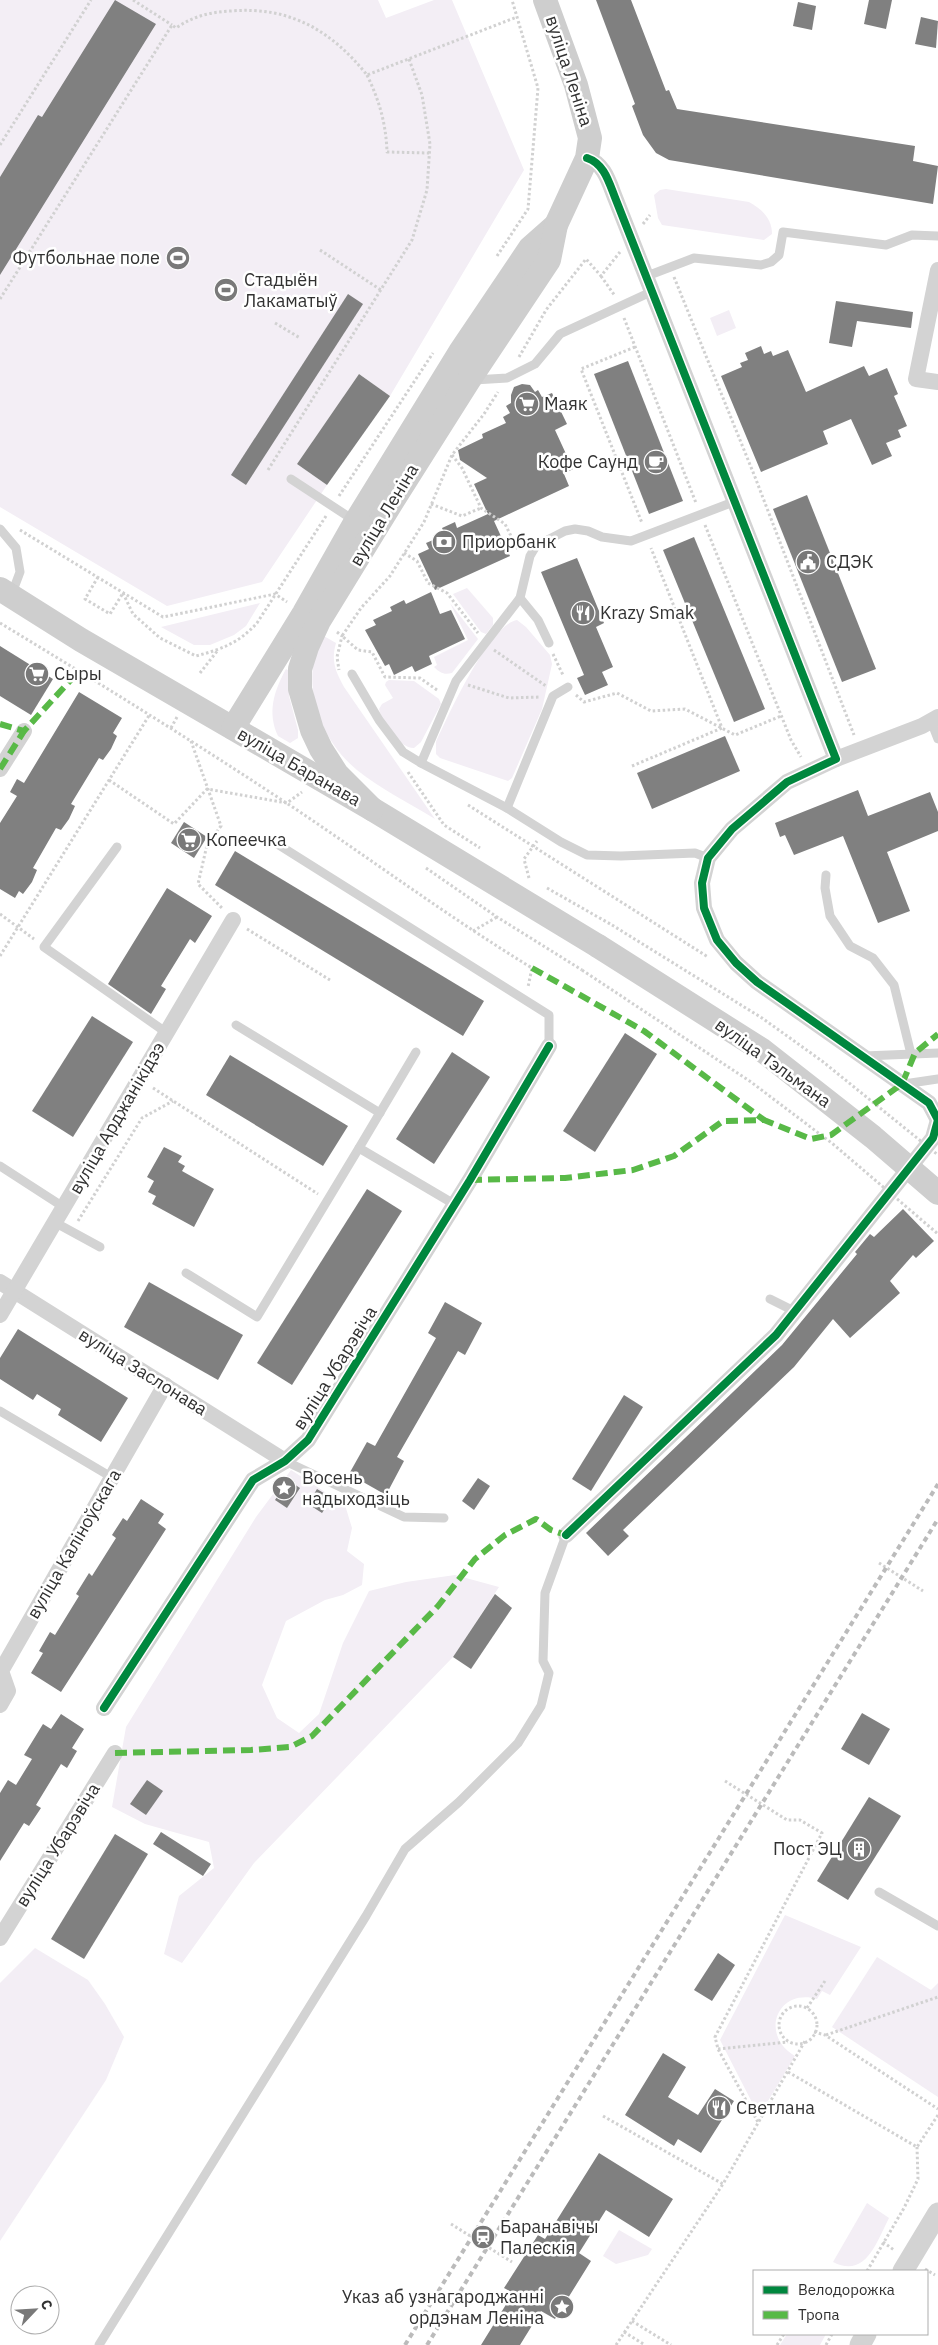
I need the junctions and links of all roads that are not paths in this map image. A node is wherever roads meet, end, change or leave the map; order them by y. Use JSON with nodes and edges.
{"nodes":[{"id":1,"x":545,"y":0,"type":"edge"},
{"id":2,"x":587,"y":158,"type":"junction"},
{"id":3,"x":556,"y":225,"type":"junction"},
{"id":4,"x":938,"y":236,"type":"edge"},
{"id":5,"x":938,"y":270,"type":"edge"},
{"id":6,"x":650,"y":284,"type":"junction"},
{"id":7,"x":468,"y":380,"type":"junction"},
{"id":8,"x":938,"y":382,"type":"edge"},
{"id":9,"x":291,"y":479,"type":"dead end"},
{"id":10,"x":736,"y":501,"type":"junction"},
{"id":11,"x":356,"y":521,"type":"junction"},
{"id":12,"x":0,"y":528,"type":"edge"},
{"id":13,"x":5,"y":593,"type":"edge"},
{"id":14,"x":520,"y":598,"type":"junction"},
{"id":15,"x":549,"y":644,"type":"road end"},
{"id":16,"x":352,"y":674,"type":"dead end"},
{"id":17,"x":568,"y":687,"type":"road end"},
{"id":18,"x":934,"y":719,"type":"edge"},
{"id":19,"x":233,"y":728,"type":"junction"},
{"id":20,"x":24,"y":731,"type":"dead end"},
{"id":21,"x":938,"y":739,"type":"edge"},
{"id":22,"x":836,"y":759,"type":"junction"},
{"id":23,"x":421,"y":763,"type":"junction"},
{"id":24,"x":0,"y":769,"type":"edge"},
{"id":25,"x":508,"y":808,"type":"junction"},
{"id":26,"x":372,"y":810,"type":"junction"},
{"id":27,"x":274,"y":842,"type":"dead end"},
{"id":28,"x":117,"y":847,"type":"dead end"},
{"id":29,"x":708,"y":858,"type":"junction"},
{"id":30,"x":826,"y":875,"type":"dead end"},
{"id":31,"x":233,"y":920,"type":"road end"},
{"id":32,"x":598,"y":946,"type":"joint"},
{"id":33,"x":236,"y":1025,"type":"dead end"},
{"id":34,"x":167,"y":1033,"type":"junction"},
{"id":35,"x":549,"y":1046,"type":"joint"},
{"id":36,"x":416,"y":1052,"type":"dead end"},
{"id":37,"x":938,"y":1052,"type":"edge"},
{"id":38,"x":911,"y":1054,"type":"junction"},
{"id":39,"x":861,"y":1056,"type":"junction"},
{"id":40,"x":938,"y":1079,"type":"edge"},
{"id":41,"x":902,"y":1084,"type":"junction"},
{"id":42,"x":380,"y":1113,"type":"junction"},
{"id":43,"x":938,"y":1120,"type":"edge"},
{"id":44,"x":936,"y":1136,"type":"edge"},
{"id":45,"x":359,"y":1148,"type":"junction"},
{"id":46,"x":0,"y":1166,"type":"edge"},
{"id":47,"x":938,"y":1193,"type":"edge"},
{"id":48,"x":454,"y":1204,"type":"junction"},
{"id":49,"x":65,"y":1208,"type":"junction"},
{"id":50,"x":56,"y":1223,"type":"junction"},
{"id":51,"x":100,"y":1247,"type":"dead end"},
{"id":52,"x":186,"y":1273,"type":"dead end"},
{"id":53,"x":0,"y":1282,"type":"edge"},
{"id":54,"x":15,"y":1292,"type":"junction"},
{"id":55,"x":770,"y":1299,"type":"dead end"},
{"id":56,"x":796,"y":1312,"type":"junction"},
{"id":57,"x":0,"y":1315,"type":"edge"},
{"id":58,"x":165,"y":1385,"type":"junction"},
{"id":59,"x":0,"y":1411,"type":"edge"},
{"id":60,"x":285,"y":1461,"type":"junction"},
{"id":61,"x":112,"y":1478,"type":"junction"},
{"id":62,"x":444,"y":1518,"type":"dead end"},
{"id":63,"x":566,"y":1535,"type":"joint"},
{"id":64,"x":0,"y":1705,"type":"edge"},
{"id":65,"x":104,"y":1708,"type":"dead end"},
{"id":66,"x":115,"y":1753,"type":"dead end"},
{"id":67,"x":879,"y":1892,"type":"dead end"},
{"id":68,"x":938,"y":1926,"type":"edge"},
{"id":69,"x":0,"y":1938,"type":"edge"},
{"id":70,"x":938,"y":2214,"type":"edge"},
{"id":71,"x":904,"y":2270,"type":"edge"},
{"id":72,"x":99,"y":2345,"type":"edge"}],
"edges":[{"from":1,"to":2,"type":"main road","name":"вуліца Леніна"},
{"from":2,"to":3,"type":"main road","name":"вуліца Леніна"},
{"from":2,"to":6,"type":"street"},
{"from":3,"to":7,"type":"main road","name":"вуліца Леніна"},
{"from":3,"to":11,"type":"main road","name":"вуліца Леніна"},
{"from":4,"to":6,"type":"lane"},
{"from":5,"to":8,"type":"street"},
{"from":6,"to":7,"type":"lane"},
{"from":6,"to":10,"type":"street"},
{"from":7,"to":26,"type":"main road","name":"вуліца Леніна"},
{"from":9,"to":11,"type":"lane"},
{"from":10,"to":14,"type":"lane"},
{"from":10,"to":22,"type":"street"},
{"from":11,"to":19,"type":"main road","name":"вуліца Леніна"},
{"from":12,"to":13,"type":"lane"},
{"from":13,"to":19,"type":"main road","name":"вуліца Баранава"},
{"from":14,"to":15,"type":"lane"},
{"from":14,"to":23,"type":"lane"},
{"from":16,"to":23,"type":"lane"},
{"from":17,"to":25,"type":"lane"},
{"from":18,"to":21,"type":"lane"},
{"from":18,"to":22,"type":"street"},
{"from":19,"to":26,"type":"main road","name":"вуліца Баранава"},
{"from":20,"to":24,"type":"street"},
{"from":22,"to":29,"type":"street"},
{"from":23,"to":25,"type":"lane"},
{"from":25,"to":29,"type":"lane"},
{"from":26,"to":32,"type":"main road","name":"вуліца Баранава"},
{"from":27,"to":35,"type":"lane"},
{"from":28,"to":34,"type":"lane"},
{"from":29,"to":39,"type":"street"},
{"from":30,"to":38,"type":"lane"},
{"from":31,"to":34,"type":"street","name":"вуліца Арджанікідзэ"},
{"from":32,"to":47,"type":"main road","name":"вуліца Тэльмана","bridge":true},
{"from":33,"to":42,"type":"lane"},
{"from":34,"to":49,"type":"street","name":"вуліца Арджанікідзэ"},
{"from":35,"to":48,"type":"street","name":"вуліца Убарэвіча"},
{"from":36,"to":42,"type":"lane"},
{"from":37,"to":38,"type":"lane"},
{"from":38,"to":39,"type":"lane"},
{"from":39,"to":41,"type":"street"},
{"from":40,"to":41,"type":"lane"},
{"from":41,"to":43,"type":"street"},
{"from":42,"to":45,"type":"lane"},
{"from":43,"to":44,"type":"street"},
{"from":44,"to":56,"type":"street"},
{"from":45,"to":48,"type":"lane"},
{"from":45,"to":52,"type":"lane"},
{"from":46,"to":49,"type":"lane"},
{"from":48,"to":60,"type":"street","name":"вуліца Убарэвіча"},
{"from":49,"to":50,"type":"street","name":"вуліца Арджанікідзэ"},
{"from":50,"to":51,"type":"lane"},
{"from":50,"to":54,"type":"street","name":"вуліца Арджанікідзэ"},
{"from":53,"to":54,"type":"street","name":"вуліца Заслонава"},
{"from":54,"to":57,"type":"street","name":"вуліца Арджанікідзэ"},
{"from":54,"to":58,"type":"street","name":"вуліца Заслонава"},
{"from":55,"to":56,"type":"lane"},
{"from":56,"to":63,"type":"street"},
{"from":58,"to":60,"type":"street","name":"вуліца Заслонава"},
{"from":58,"to":61,"type":"street","name":"вуліца Каліноўскага"},
{"from":59,"to":61,"type":"lane"},
{"from":60,"to":62,"type":"lane"},
{"from":60,"to":65,"type":"street","name":"вуліца Убарэвіча"},
{"from":61,"to":64,"type":"street","name":"вуліца Каліноўскага"},
{"from":63,"to":72,"type":"lane"},
{"from":66,"to":69,"type":"street","name":"вуліца Убарэвіча"},
{"from":67,"to":68,"type":"lane"},
{"from":70,"to":71,"type":"street"}]}
